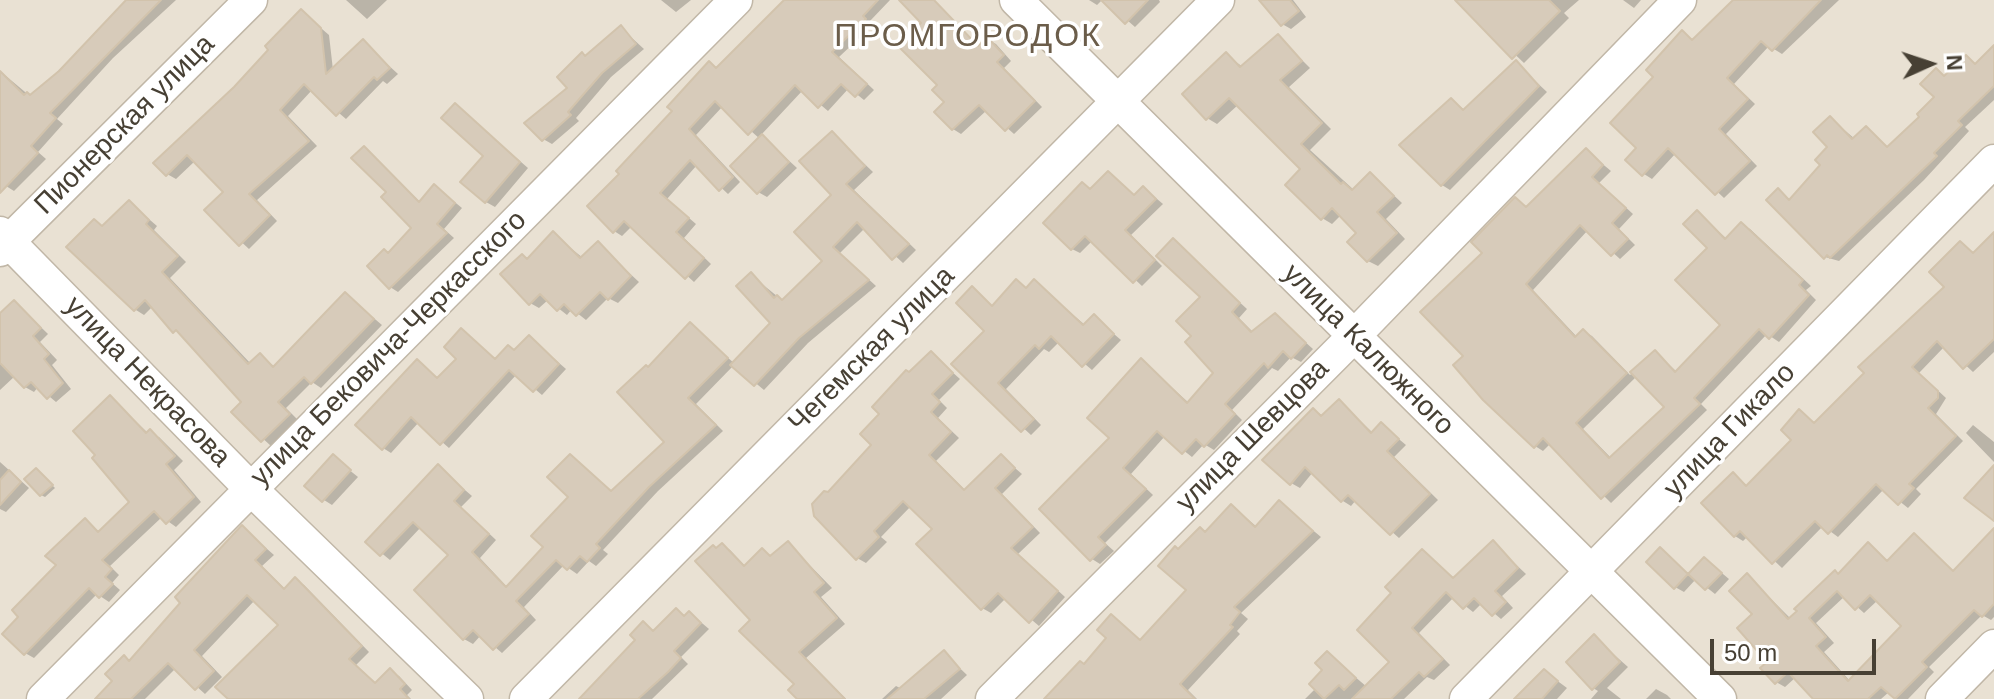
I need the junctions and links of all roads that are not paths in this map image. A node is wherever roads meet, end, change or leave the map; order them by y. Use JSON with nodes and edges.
{"nodes":[{"id":1,"x":251,"y":0,"type":"edge"},
{"id":2,"x":736,"y":0,"type":"edge"},
{"id":3,"x":1016,"y":0,"type":"edge"},
{"id":4,"x":1218,"y":0,"type":"edge"},
{"id":5,"x":1680,"y":0,"type":"edge"},
{"id":6,"x":1119,"y":101,"type":"junction"},
{"id":7,"x":1994,"y":161,"type":"edge"},
{"id":8,"x":3,"y":241,"type":"edge"},
{"id":9,"x":1353,"y":337,"type":"junction"},
{"id":10,"x":251,"y":489,"type":"junction"},
{"id":11,"x":1593,"y":570,"type":"junction"},
{"id":12,"x":1994,"y":646,"type":"edge"},
{"id":13,"x":43,"y":699,"type":"edge"},
{"id":14,"x":467,"y":699,"type":"edge"},
{"id":15,"x":526,"y":699,"type":"edge"},
{"id":16,"x":992,"y":699,"type":"edge"},
{"id":17,"x":1466,"y":699,"type":"edge"},
{"id":18,"x":1720,"y":699,"type":"edge"},
{"id":19,"x":1942,"y":699,"type":"edge"}],
"edges":[{"from":1,"to":8,"type":"street","name":"Пионерская улица"},
{"from":2,"to":10,"type":"street","name":"улица Бековича-Черкасского"},
{"from":3,"to":6,"type":"street","name":"улица Калюжного"},
{"from":4,"to":6,"type":"street","name":"Чегемская улица"},
{"from":5,"to":9,"type":"street","name":"улица Шевцова"},
{"from":6,"to":9,"type":"street","name":"улица Калюжного"},
{"from":6,"to":15,"type":"street","name":"Чегемская улица"},
{"from":7,"to":11,"type":"street","name":"улица Гикало"},
{"from":8,"to":10,"type":"street","name":"улица Некрасова"},
{"from":9,"to":11,"type":"street","name":"улица Калюжного"},
{"from":9,"to":16,"type":"street","name":"улица Шевцова"},
{"from":10,"to":13,"type":"street","name":"улица Бековича-Черкасского"},
{"from":10,"to":14,"type":"street","name":"улица Некрасова"},
{"from":11,"to":17,"type":"street","name":"улица Гикало"},
{"from":11,"to":18,"type":"street","name":"улица Калюжного"},
{"from":12,"to":19,"type":"street"}]}
